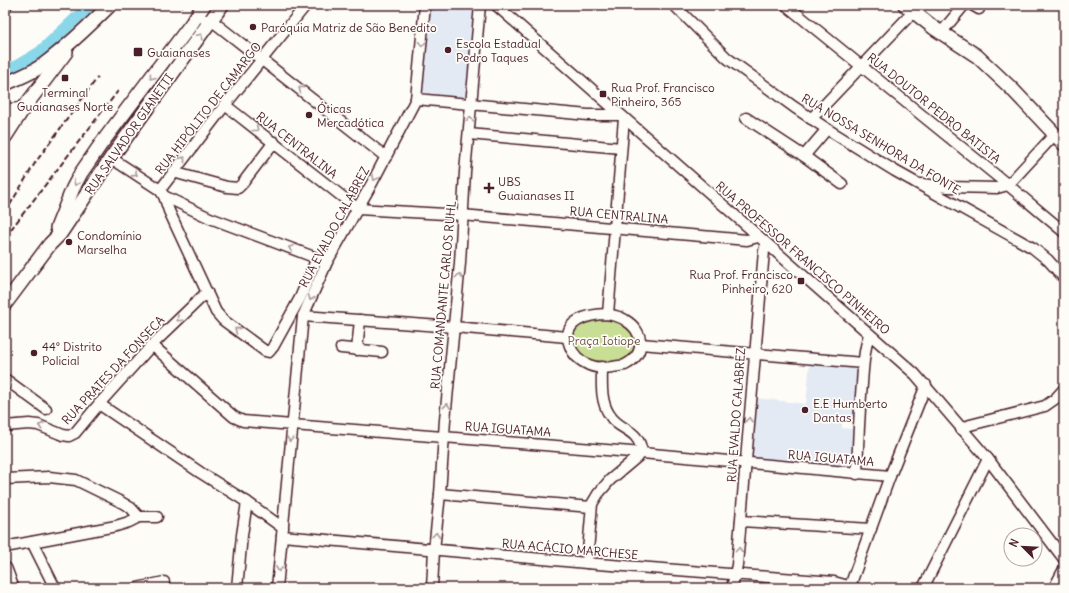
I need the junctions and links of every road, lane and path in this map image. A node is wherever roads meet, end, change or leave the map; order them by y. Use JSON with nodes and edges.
{"nodes":[{"id":1,"x":7,"y":5,"type":"edge"},
{"id":2,"x":110,"y":5,"type":"edge"},
{"id":3,"x":204,"y":5,"type":"edge"},
{"id":4,"x":222,"y":5,"type":"edge"},
{"id":5,"x":306,"y":5,"type":"edge"},
{"id":6,"x":425,"y":5,"type":"edge"},
{"id":7,"x":480,"y":5,"type":"edge"},
{"id":8,"x":496,"y":5,"type":"edge"},
{"id":9,"x":674,"y":5,"type":"edge"},
{"id":10,"x":786,"y":5,"type":"edge"},
{"id":11,"x":964,"y":5,"type":"edge"},
{"id":12,"x":5,"y":7,"type":"edge"},
{"id":13,"x":909,"y":8,"type":"edge"},
{"id":14,"x":211,"y":20,"type":"junction"},
{"id":15,"x":192,"y":23,"type":"junction"},
{"id":16,"x":84,"y":31,"type":"junction"},
{"id":17,"x":941,"y":33,"type":"junction"},
{"id":18,"x":262,"y":60,"type":"junction"},
{"id":19,"x":861,"y":66,"type":"junction"},
{"id":20,"x":22,"y":76,"type":"junction"},
{"id":21,"x":5,"y":84,"type":"edge"},
{"id":22,"x":35,"y":94,"type":"junction"},
{"id":23,"x":416,"y":99,"type":"junction"},
{"id":24,"x":471,"y":103,"type":"junction"},
{"id":25,"x":225,"y":105,"type":"junction"},
{"id":26,"x":24,"y":109,"type":"junction"},
{"id":27,"x":5,"y":111,"type":"edge"},
{"id":28,"x":622,"y":116,"type":"junction"},
{"id":29,"x":746,"y":118,"type":"dead end"},
{"id":30,"x":812,"y":119,"type":"junction"},
{"id":31,"x":15,"y":123,"type":"junction"},
{"id":32,"x":827,"y":129,"type":"junction"},
{"id":33,"x":469,"y":134,"type":"junction"},
{"id":34,"x":1055,"y":134,"type":"junction"},
{"id":35,"x":5,"y":137,"type":"edge"},
{"id":36,"x":103,"y":141,"type":"junction"},
{"id":37,"x":274,"y":142,"type":"junction"},
{"id":38,"x":1064,"y":144,"type":"edge"},
{"id":39,"x":621,"y":148,"type":"junction"},
{"id":40,"x":804,"y":156,"type":"junction"},
{"id":41,"x":386,"y":157,"type":"junction"},
{"id":42,"x":111,"y":158,"type":"junction"},
{"id":43,"x":173,"y":172,"type":"junction"},
{"id":44,"x":916,"y":183,"type":"junction"},
{"id":45,"x":842,"y":184,"type":"dead end"},
{"id":46,"x":1008,"y":185,"type":"junction"},
{"id":47,"x":162,"y":193,"type":"junction"},
{"id":48,"x":358,"y":209,"type":"junction"},
{"id":49,"x":462,"y":214,"type":"junction"},
{"id":50,"x":615,"y":228,"type":"junction"},
{"id":51,"x":1064,"y":232,"type":"edge"},
{"id":52,"x":762,"y":240,"type":"junction"},
{"id":53,"x":50,"y":244,"type":"junction"},
{"id":54,"x":317,"y":258,"type":"junction"},
{"id":55,"x":327,"y":262,"type":"junction"},
{"id":56,"x":1064,"y":278,"type":"edge"},
{"id":57,"x":207,"y":292,"type":"junction"},
{"id":58,"x":5,"y":304,"type":"edge"},
{"id":59,"x":608,"y":314,"type":"junction"},
{"id":60,"x":303,"y":316,"type":"junction"},
{"id":61,"x":360,"y":320,"type":"junction"},
{"id":62,"x":454,"y":327,"type":"junction"},
{"id":63,"x":869,"y":335,"type":"junction"},
{"id":64,"x":568,"y":337,"type":"junction"},
{"id":65,"x":641,"y":344,"type":"junction"},
{"id":66,"x":152,"y":345,"type":"junction"},
{"id":67,"x":341,"y":348,"type":"dead end"},
{"id":68,"x":357,"y":350,"type":"junction"},
{"id":69,"x":382,"y":352,"type":"dead end"},
{"id":70,"x":754,"y":353,"type":"junction"},
{"id":71,"x":863,"y":363,"type":"junction"},
{"id":72,"x":602,"y":367,"type":"junction"},
{"id":73,"x":5,"y":379,"type":"edge"},
{"id":74,"x":926,"y":385,"type":"junction"},
{"id":75,"x":1064,"y":389,"type":"edge"},
{"id":76,"x":99,"y":404,"type":"junction"},
{"id":77,"x":46,"y":409,"type":"dead end"},
{"id":78,"x":292,"y":424,"type":"junction"},
{"id":79,"x":5,"y":426,"type":"edge"},
{"id":80,"x":961,"y":429,"type":"junction"},
{"id":81,"x":444,"y":437,"type":"junction"},
{"id":82,"x":642,"y":453,"type":"junction"},
{"id":83,"x":988,"y":459,"type":"junction"},
{"id":84,"x":746,"y":464,"type":"junction"},
{"id":85,"x":857,"y":474,"type":"junction"},
{"id":86,"x":890,"y":476,"type":"junction"},
{"id":87,"x":5,"y":479,"type":"edge"},
{"id":88,"x":440,"y":494,"type":"junction"},
{"id":89,"x":247,"y":502,"type":"junction"},
{"id":90,"x":592,"y":507,"type":"junction"},
{"id":91,"x":139,"y":517,"type":"junction"},
{"id":92,"x":157,"y":517,"type":"dead end"},
{"id":93,"x":741,"y":521,"type":"junction"},
{"id":94,"x":871,"y":529,"type":"junction"},
{"id":95,"x":282,"y":532,"type":"junction"},
{"id":96,"x":32,"y":542,"type":"junction"},
{"id":97,"x":5,"y":547,"type":"edge"},
{"id":98,"x":434,"y":550,"type":"junction"},
{"id":99,"x":1064,"y":559,"type":"edge"},
{"id":100,"x":587,"y":563,"type":"junction"},
{"id":101,"x":5,"y":569,"type":"edge"},
{"id":102,"x":1064,"y":569,"type":"edge"},
{"id":103,"x":735,"y":574,"type":"junction"},
{"id":104,"x":164,"y":582,"type":"dead end"},
{"id":105,"x":818,"y":584,"type":"edge"},
{"id":106,"x":853,"y":587,"type":"edge"},
{"id":107,"x":12,"y":588,"type":"edge"},
{"id":108,"x":55,"y":588,"type":"edge"},
{"id":109,"x":142,"y":588,"type":"edge"},
{"id":110,"x":237,"y":588,"type":"edge"},
{"id":111,"x":278,"y":588,"type":"edge"},
{"id":112,"x":432,"y":588,"type":"edge"},
{"id":113,"x":732,"y":588,"type":"edge"},
{"id":114,"x":924,"y":588,"type":"edge"},
{"id":115,"x":1054,"y":588,"type":"edge"}],
"edges":[{"from":1,"to":12,"type":"street"},
{"from":2,"to":16,"type":"main road"},
{"from":3,"to":15,"type":"main road","name":"RUA SALVADOR GIANETTI"},
{"from":4,"to":14,"type":"main road","name":"RUA SALVADOR GIANETTI"},
{"from":5,"to":18,"type":"street","name":"RUA HIPÓLITO DE CAMARGO"},
{"from":6,"to":23,"type":"street","name":"RUA EVALDO CALABREZ","one_way":true},
{"from":7,"to":24,"type":"street","name":"RUA COMANDANTE CARLOS RUHL"},
{"from":8,"to":28,"type":"street","name":"RUA PROFESSOR FRANCISCO PINHEIRO"},
{"from":9,"to":30,"type":"street","name":"RUA NOSSA SENHORA DA FONTE"},
{"from":10,"to":19,"type":"street","name":"RUA DOUTOR PEDRO BATISTA"},
{"from":11,"to":17,"type":"street"},
{"from":13,"to":17,"type":"main road"},
{"from":13,"to":19,"type":"street"},
{"from":14,"to":15,"type":"street"},
{"from":14,"to":18,"type":"street"},
{"from":42,"to":14,"type":"main road","name":"RUA SALVADOR GIANETTI","one_way":true},
{"from":15,"to":36,"type":"main road","name":"RUA SALVADOR GIANETTI","one_way":true},
{"from":16,"to":20,"type":"main road"},
{"from":16,"to":22,"type":"main road"},
{"from":17,"to":34,"type":"main road"},
{"from":18,"to":25,"type":"street","name":"RUA HIPÓLITO DE CAMARGO"},
{"from":41,"to":18,"type":"street","one_way":true},
{"from":19,"to":30,"type":"street"},
{"from":19,"to":46,"type":"street","name":"RUA DOUTOR PEDRO BATISTA"},
{"from":20,"to":21,"type":"main road"},
{"from":20,"to":22,"type":"main road"},
{"from":22,"to":26,"type":"main road"},
{"from":23,"to":24,"type":"street"},
{"from":23,"to":41,"type":"street","name":"RUA EVALDO CALABREZ"},
{"from":24,"to":28,"type":"street"},
{"from":33,"to":24,"type":"street","name":"RUA COMANDANTE CARLOS RUHL","one_way":true},
{"from":25,"to":37,"type":"street","name":"RUA CENTRALINA","one_way":true},
{"from":43,"to":25,"type":"street","name":"RUA HIPÓLITO DE CAMARGO","one_way":true},
{"from":26,"to":27,"type":"main road"},
{"from":26,"to":31,"type":"main road"},
{"from":27,"to":31,"type":"main road"},
{"from":28,"to":39,"type":"street"},
{"from":28,"to":52,"type":"street","name":"RUA PROFESSOR FRANCISCO PINHEIRO"},
{"from":29,"to":40,"type":"street"},
{"from":30,"to":32,"type":"street","name":"RUA NOSSA SENHORA DA FONTE"},
{"from":31,"to":35,"type":"main road"},
{"from":32,"to":40,"type":"street"},
{"from":32,"to":44,"type":"street","name":"RUA NOSSA SENHORA DA FONTE"},
{"from":33,"to":39,"type":"street"},
{"from":33,"to":49,"type":"street","name":"RUA COMANDANTE CARLOS RUHL"},
{"from":34,"to":38,"type":"main road"},
{"from":34,"to":46,"type":"street"},
{"from":36,"to":42,"type":"main road"},
{"from":36,"to":53,"type":"main road","name":"RUA SALVADOR GIANETTI","one_way":true},
{"from":37,"to":43,"type":"street"},
{"from":37,"to":48,"type":"street","name":"RUA CENTRALINA"},
{"from":39,"to":50,"type":"street"},
{"from":40,"to":45,"type":"street"},
{"from":41,"to":48,"type":"street","name":"RUA EVALDO CALABREZ","one_way":true},
{"from":42,"to":47,"type":"street","one_way":true},
{"from":42,"to":53,"type":"main road","name":"RUA SALVADOR GIANETTI"},
{"from":43,"to":47,"type":"street","name":"RUA HIPÓLITO DE CAMARGO"},
{"from":44,"to":46,"type":"street"},
{"from":44,"to":56,"type":"street","name":"RUA NOSSA SENHORA DA FONTE"},
{"from":46,"to":51,"type":"street","name":"RUA DOUTOR PEDRO BATISTA"},
{"from":54,"to":47,"type":"street","one_way":true},
{"from":47,"to":57,"type":"street"},
{"from":48,"to":49,"type":"street","name":"RUA CENTRALINA"},
{"from":48,"to":55,"type":"street","name":"RUA EVALDO CALABREZ"},
{"from":49,"to":50,"type":"street","name":"RUA CENTRALINA"},
{"from":62,"to":49,"type":"street","name":"RUA COMANDANTE CARLOS RUHL","one_way":true},
{"from":50,"to":52,"type":"street","name":"RUA CENTRALINA"},
{"from":50,"to":59,"type":"street"},
{"from":52,"to":63,"type":"street","name":"RUA PROFESSOR FRANCISCO PINHEIRO"},
{"from":52,"to":70,"type":"street","name":"RUA EVALDO CALABREZ"},
{"from":53,"to":58,"type":"main road","name":"RUA SALVADOR GIANETTI"},
{"from":54,"to":55,"type":"street"},
{"from":54,"to":57,"type":"street","one_way":true},
{"from":55,"to":60,"type":"street","name":"RUA EVALDO CALABREZ","one_way":true},
{"from":57,"to":66,"type":"street","name":"RUA PRATES DA FONSECA","one_way":true},
{"from":59,"to":64,"type":"street"},
{"from":59,"to":65,"type":"street"},
{"from":60,"to":61,"type":"street"},
{"from":60,"to":78,"type":"street","name":"RUA EVALDO CALABREZ"},
{"from":61,"to":62,"type":"street"},
{"from":61,"to":68,"type":"street"},
{"from":62,"to":64,"type":"street"},
{"from":81,"to":62,"type":"street","name":"RUA COMANDANTE CARLOS RUHL","one_way":true},
{"from":63,"to":71,"type":"street"},
{"from":63,"to":74,"type":"street","name":"RUA PROFESSOR FRANCISCO PINHEIRO"},
{"from":64,"to":72,"type":"street"},
{"from":65,"to":70,"type":"street"},
{"from":65,"to":72,"type":"street"},
{"from":66,"to":76,"type":"street","name":"RUA PRATES DA FONSECA"},
{"from":66,"to":78,"type":"street","name":"RUA IGUATAMA"},
{"from":67,"to":68,"type":"street"},
{"from":68,"to":69,"type":"street"},
{"from":70,"to":71,"type":"street"},
{"from":84,"to":70,"type":"street","name":"RUA EVALDO CALABREZ","one_way":true},
{"from":71,"to":85,"type":"street"},
{"from":72,"to":82,"type":"street"},
{"from":73,"to":77,"type":"street"},
{"from":74,"to":80,"type":"street","name":"RUA PROFESSOR FRANCISCO PINHEIRO"},
{"from":74,"to":86,"type":"street"},
{"from":75,"to":80,"type":"street"},
{"from":76,"to":79,"type":"street","name":"RUA PRATES DA FONSECA","one_way":true},
{"from":76,"to":89,"type":"street"},
{"from":78,"to":81,"type":"street","name":"RUA IGUATAMA"},
{"from":78,"to":95,"type":"street","name":"RUA EVALDO CALABREZ","one_way":true},
{"from":80,"to":83,"type":"street","name":"RUA PROFESSOR FRANCISCO PINHEIRO"},
{"from":81,"to":82,"type":"street","name":"RUA IGUATAMA"},
{"from":81,"to":88,"type":"street","name":"RUA COMANDANTE CARLOS RUHL"},
{"from":82,"to":84,"type":"street","name":"RUA IGUATAMA"},
{"from":82,"to":90,"type":"street"},
{"from":83,"to":99,"type":"street","name":"RUA PROFESSOR FRANCISCO PINHEIRO"},
{"from":83,"to":114,"type":"street"},
{"from":84,"to":85,"type":"street","name":"RUA IGUATAMA"},
{"from":84,"to":93,"type":"street","name":"RUA EVALDO CALABREZ"},
{"from":85,"to":86,"type":"street","name":"RUA IGUATAMA"},
{"from":86,"to":94,"type":"street"},
{"from":87,"to":91,"type":"street"},
{"from":88,"to":90,"type":"street"},
{"from":98,"to":88,"type":"street","name":"RUA COMANDANTE CARLOS RUHL","one_way":true},
{"from":89,"to":95,"type":"street"},
{"from":89,"to":110,"type":"street"},
{"from":90,"to":100,"type":"street"},
{"from":91,"to":92,"type":"street"},
{"from":91,"to":96,"type":"street"},
{"from":93,"to":94,"type":"street"},
{"from":103,"to":93,"type":"street","name":"RUA EVALDO CALABREZ","one_way":true},
{"from":94,"to":106,"type":"street"},
{"from":95,"to":98,"type":"street","name":"RUA ACÁCIO MARCHESE"},
{"from":95,"to":111,"type":"street","name":"RUA EVALDO CALABREZ","one_way":true},
{"from":96,"to":97,"type":"street"},
{"from":96,"to":108,"type":"street"},
{"from":98,"to":100,"type":"street","name":"RUA ACÁCIO MARCHESE"},
{"from":98,"to":112,"type":"street","name":"RUA COMANDANTE CARLOS RUHL"},
{"from":100,"to":103,"type":"street","name":"RUA ACÁCIO MARCHESE"},
{"from":101,"to":107,"type":"main road"},
{"from":102,"to":115,"type":"street"},
{"from":103,"to":105,"type":"street","name":"RUA ACÁCIO MARCHESE"},
{"from":103,"to":113,"type":"street","name":"RUA EVALDO CALABREZ"},
{"from":104,"to":109,"type":"street"},
{"from":105,"to":106,"type":"street","name":"RUA ACÁCIO MARCHESE"}]}
